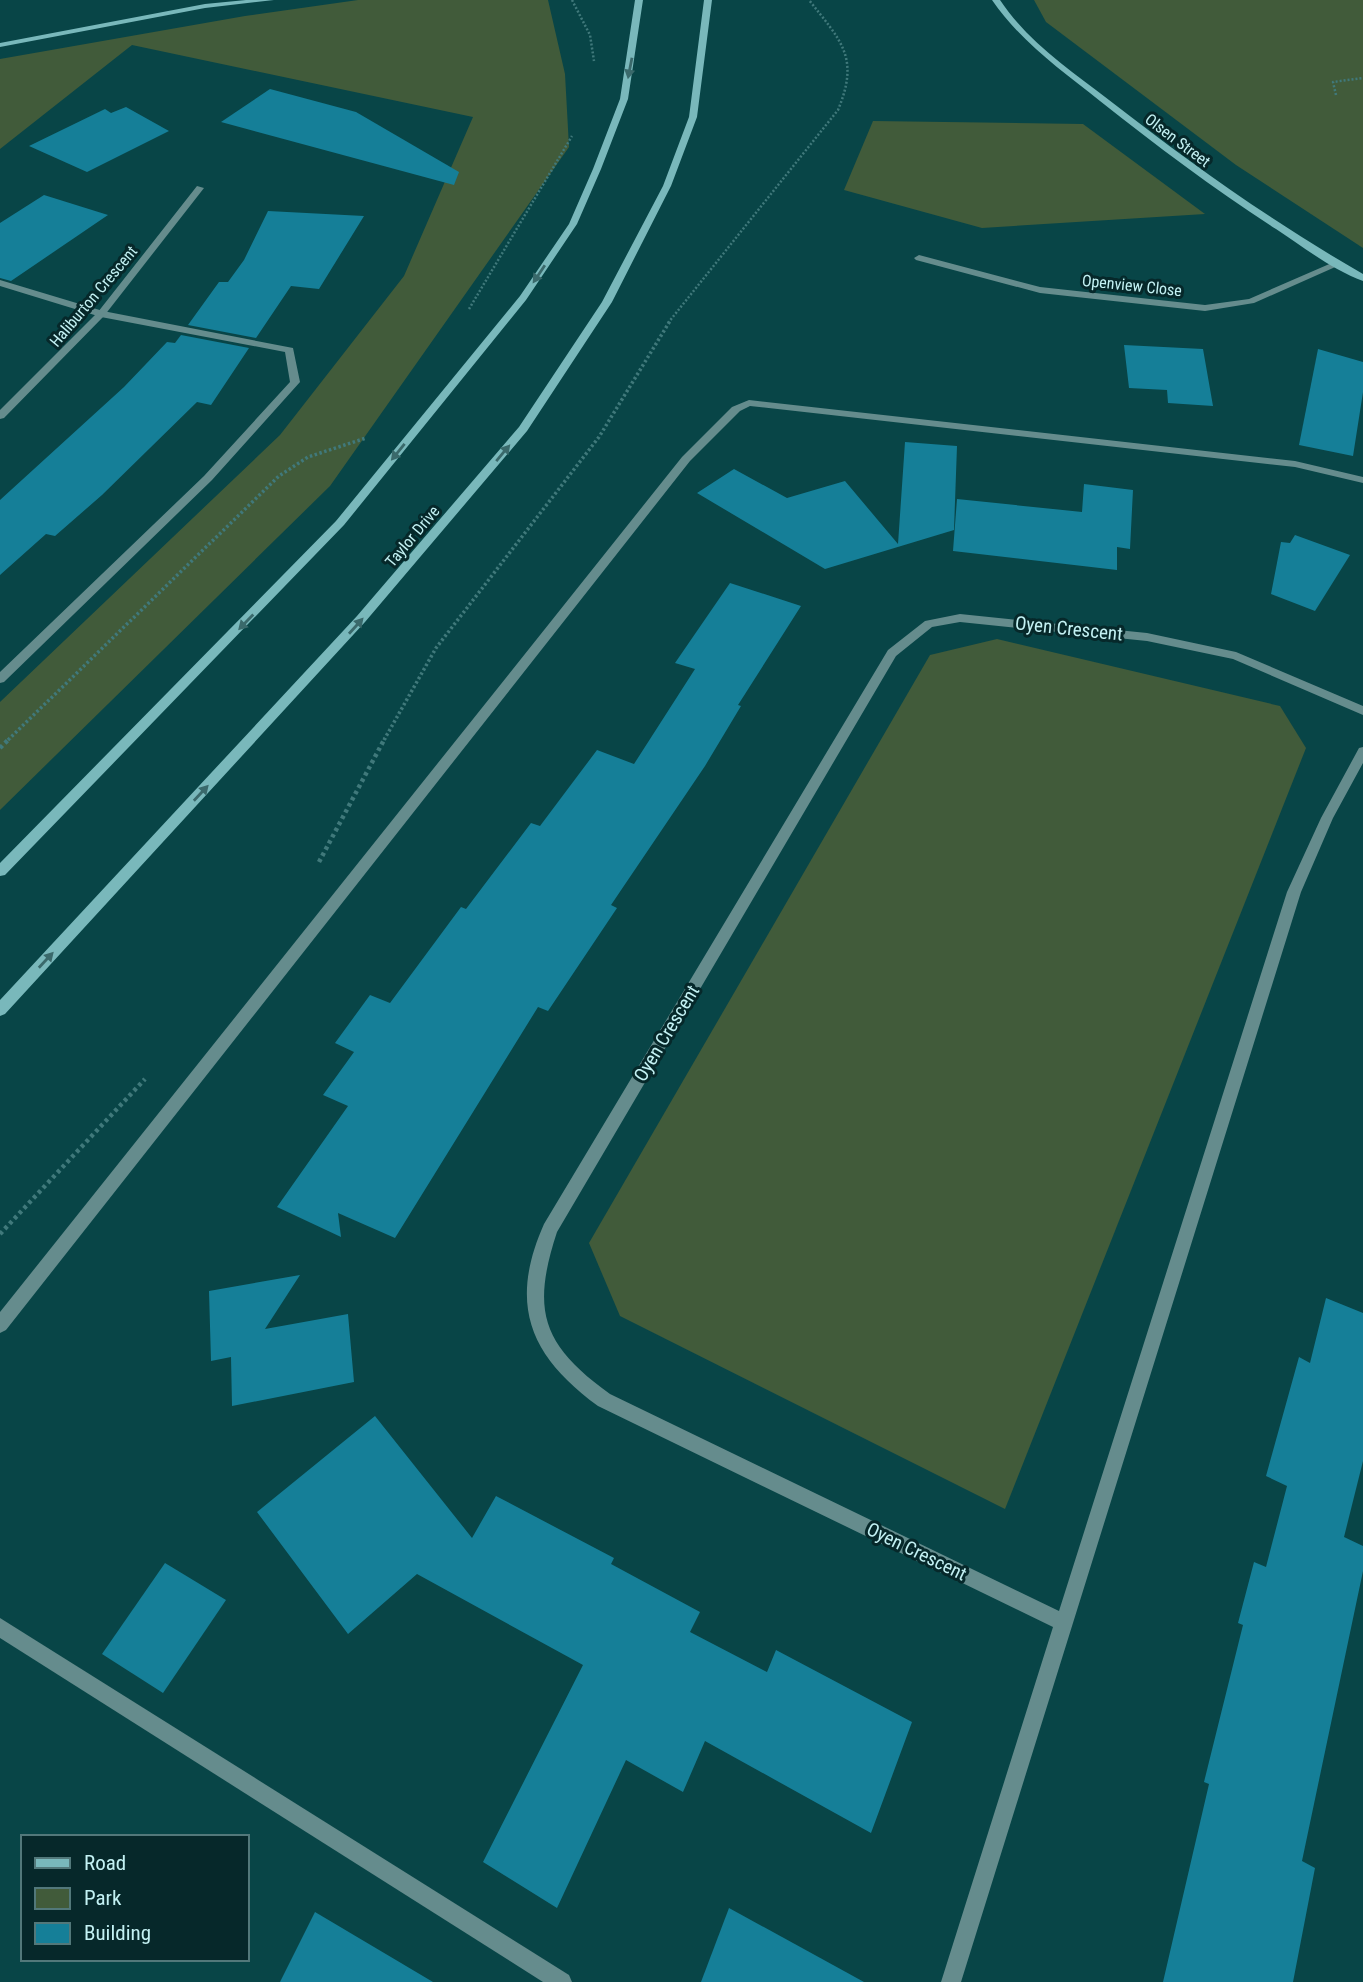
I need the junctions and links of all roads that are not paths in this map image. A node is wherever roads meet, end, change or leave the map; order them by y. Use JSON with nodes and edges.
{"nodes":[{"id":1,"x":225,"y":0,"type":"edge"},
{"id":2,"x":270,"y":0,"type":"edge"},
{"id":3,"x":639,"y":0,"type":"edge"},
{"id":4,"x":708,"y":0,"type":"edge"},
{"id":5,"x":996,"y":0,"type":"edge"},
{"id":6,"x":205,"y":6,"type":"junction"},
{"id":7,"x":0,"y":45,"type":"edge"},
{"id":8,"x":200,"y":188,"type":"dead end"},
{"id":9,"x":919,"y":258,"type":"dead end"},
{"id":10,"x":1337,"y":264,"type":"junction"},
{"id":11,"x":1363,"y":278,"type":"edge"},
{"id":12,"x":0,"y":283,"type":"edge"},
{"id":13,"x":101,"y":314,"type":"junction"},
{"id":14,"x":0,"y":416,"type":"edge"},
{"id":15,"x":1363,"y":480,"type":"edge"},
{"id":16,"x":0,"y":679,"type":"edge"},
{"id":17,"x":1363,"y":712,"type":"edge"},
{"id":18,"x":1363,"y":751,"type":"edge"},
{"id":19,"x":0,"y":871,"type":"edge"},
{"id":20,"x":0,"y":1010,"type":"edge"},
{"id":21,"x":0,"y":1325,"type":"edge"},
{"id":22,"x":1062,"y":1622,"type":"junction"},
{"id":23,"x":0,"y":1627,"type":"edge"},
{"id":24,"x":562,"y":1982,"type":"edge"},
{"id":25,"x":951,"y":1982,"type":"edge"}],
"edges":[{"from":1,"to":6,"type":"main road"},
{"from":2,"to":6,"type":"main road"},
{"from":3,"to":19,"type":"main road","one_way":true},
{"from":20,"to":4,"type":"main road","name":"Taylor Drive","one_way":true},
{"from":5,"to":10,"type":"main road","name":"Olsen Street"},
{"from":6,"to":7,"type":"main road"},
{"from":8,"to":13,"type":"street","name":"Haliburton Crescent"},
{"from":9,"to":10,"type":"street","name":"Openview Close"},
{"from":10,"to":11,"type":"main road","name":"Olsen Street"},
{"from":12,"to":13,"type":"street"},
{"from":13,"to":14,"type":"street","name":"Haliburton Crescent"},
{"from":13,"to":16,"type":"street"},
{"from":15,"to":21,"type":"street"},
{"from":17,"to":22,"type":"street","name":"Oyen Crescent"},
{"from":18,"to":22,"type":"street"},
{"from":22,"to":25,"type":"street"},
{"from":23,"to":24,"type":"street"}]}
